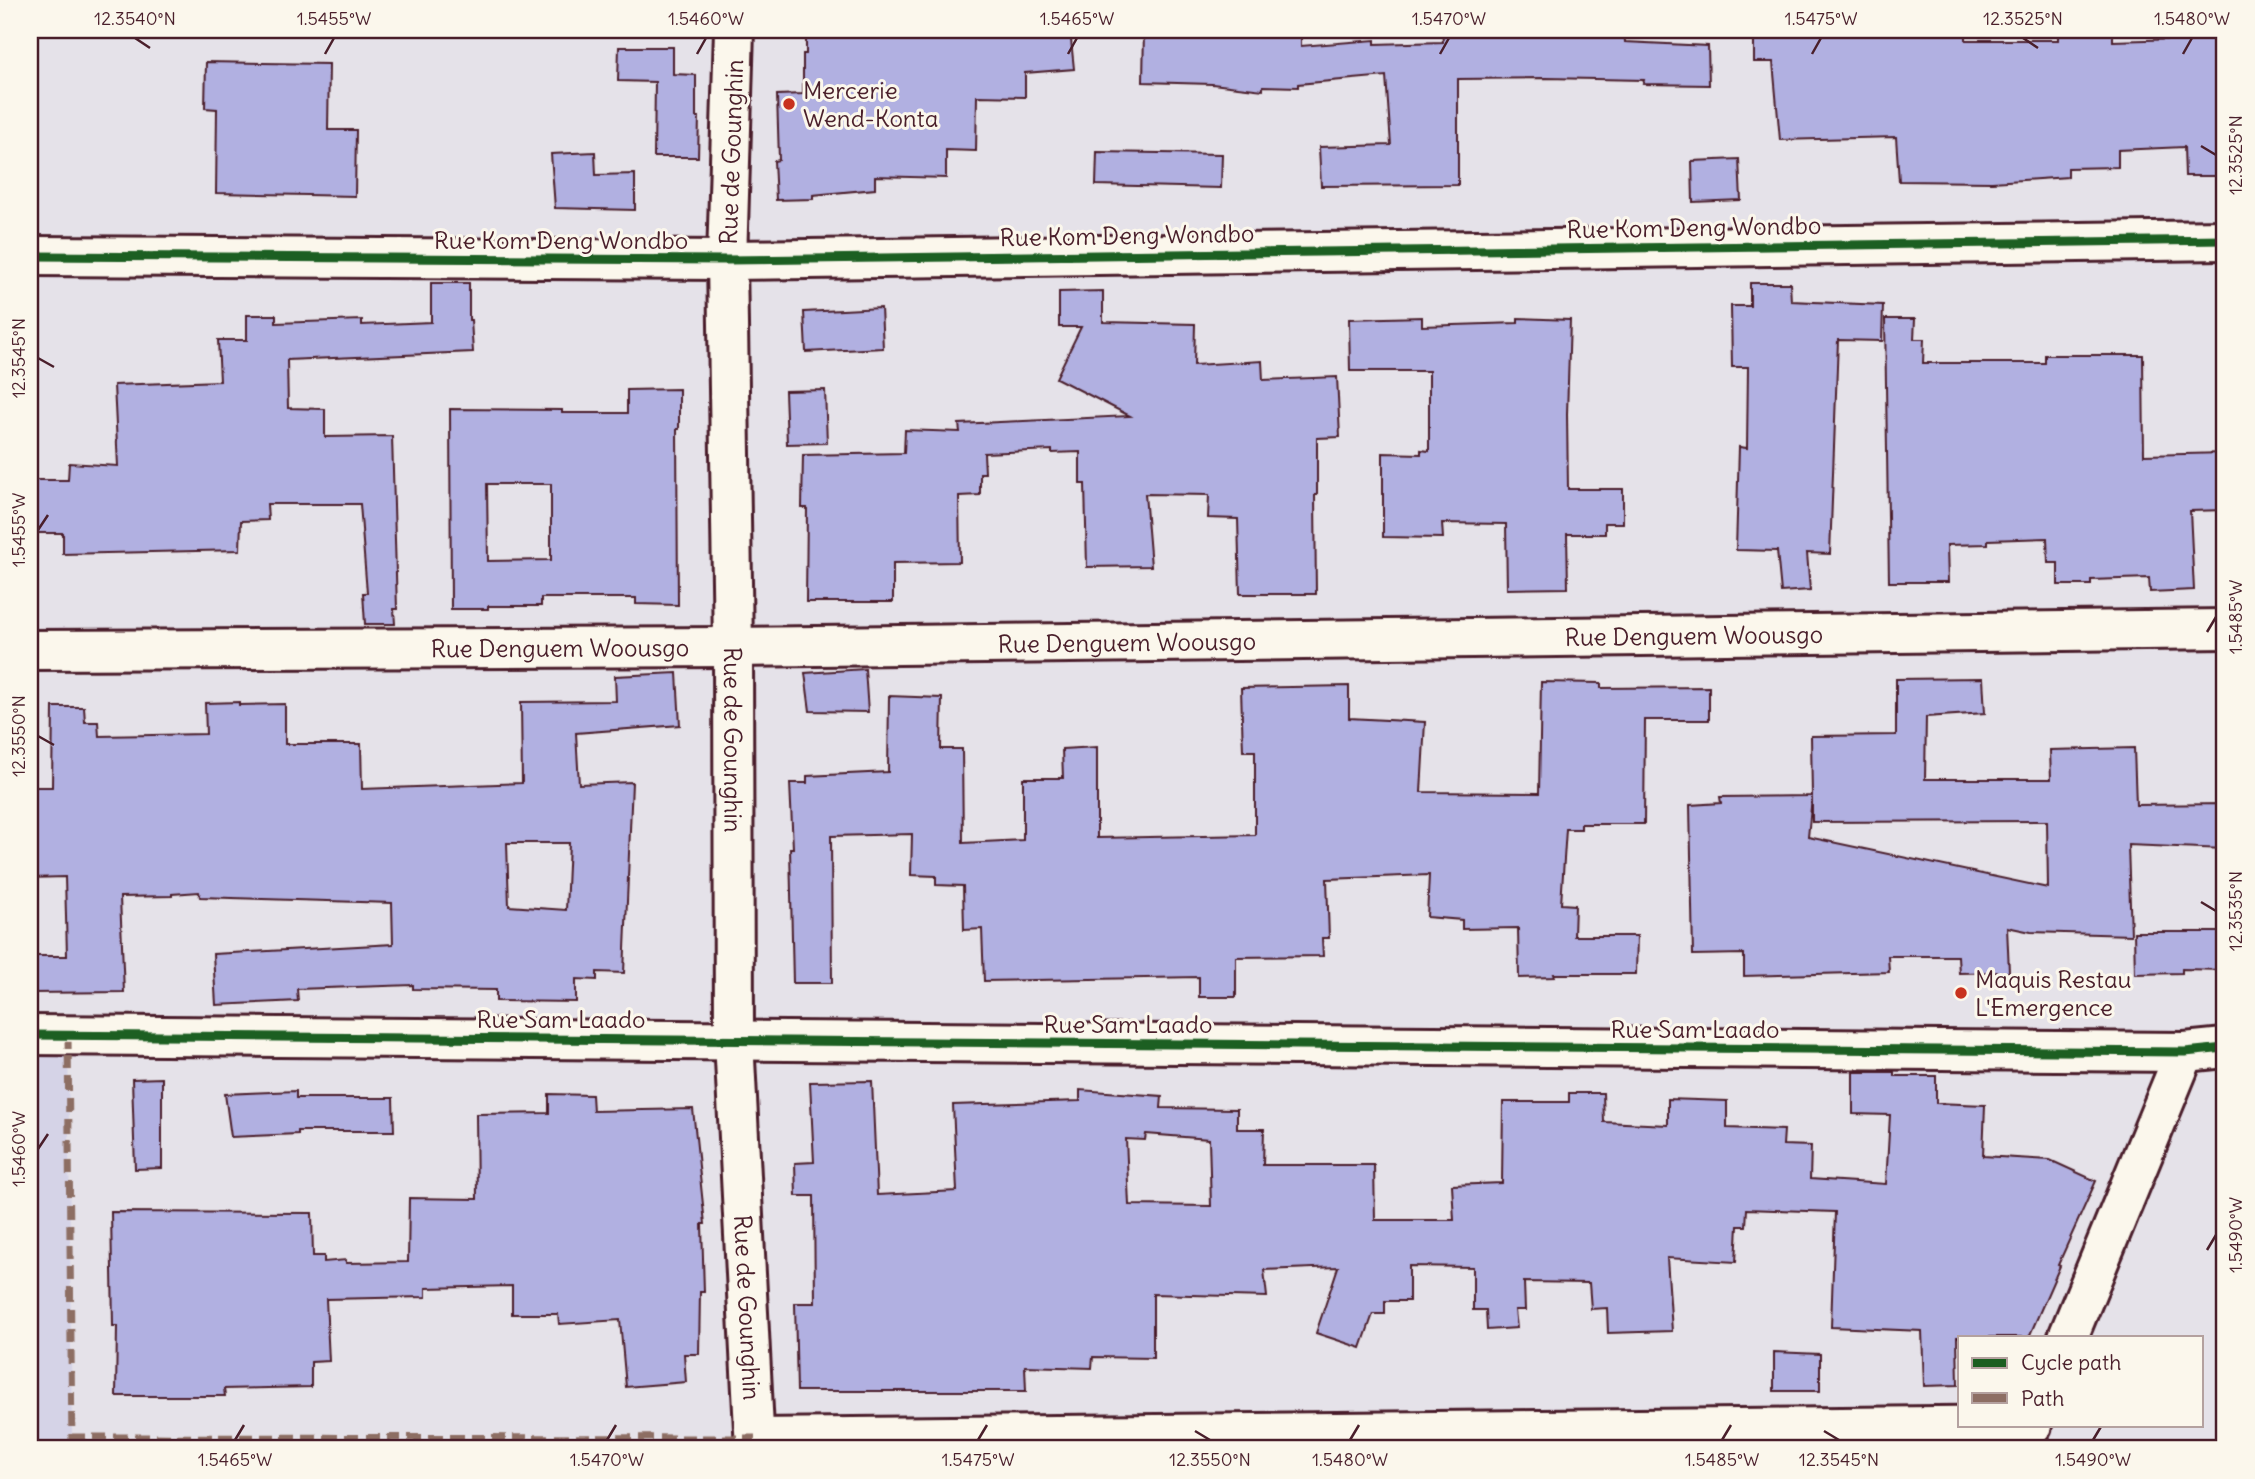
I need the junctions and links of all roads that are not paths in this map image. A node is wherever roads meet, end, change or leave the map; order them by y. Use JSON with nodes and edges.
{"nodes":[{"id":1,"x":734,"y":30,"type":"edge"},
{"id":2,"x":2225,"y":240,"type":"edge"},
{"id":3,"x":30,"y":256,"type":"edge"},
{"id":4,"x":727,"y":260,"type":"junction"},
{"id":5,"x":2225,"y":629,"type":"edge"},
{"id":6,"x":733,"y":647,"type":"junction"},
{"id":7,"x":30,"y":650,"type":"edge"},
{"id":8,"x":30,"y":1035,"type":"edge"},
{"id":9,"x":734,"y":1040,"type":"junction"},
{"id":10,"x":2225,"y":1048,"type":"edge"},
{"id":11,"x":2185,"y":1052,"type":"junction"},
{"id":12,"x":2068,"y":1336,"type":"edge"},
{"id":13,"x":1961,"y":1426,"type":"edge"},
{"id":14,"x":2032,"y":1426,"type":"edge"},
{"id":15,"x":755,"y":1443,"type":"edge"},
{"id":16,"x":2020,"y":1449,"type":"edge"}],
"edges":[{"from":1,"to":4,"type":"street","name":"Rue de Gounghin"},
{"from":2,"to":4,"type":"street","name":"Rue Kom Deng Wondbo"},
{"from":3,"to":4,"type":"street","name":"Rue Kom Deng Wondbo"},
{"from":4,"to":6,"type":"street","name":"Rue de Gounghin"},
{"from":5,"to":6,"type":"street","name":"Rue Denguem Woousgo"},
{"from":6,"to":7,"type":"street","name":"Rue Denguem Woousgo"},
{"from":6,"to":9,"type":"street","name":"Rue de Gounghin"},
{"from":8,"to":9,"type":"street","name":"Rue Sam Laado"},
{"from":9,"to":11,"type":"street","name":"Rue Sam Laado"},
{"from":9,"to":15,"type":"street","name":"Rue de Gounghin"},
{"from":10,"to":11,"type":"street","name":"Rue Sam Laado"},
{"from":11,"to":12,"type":"street"},
{"from":13,"to":15,"type":"street"},
{"from":14,"to":16,"type":"street"}]}
